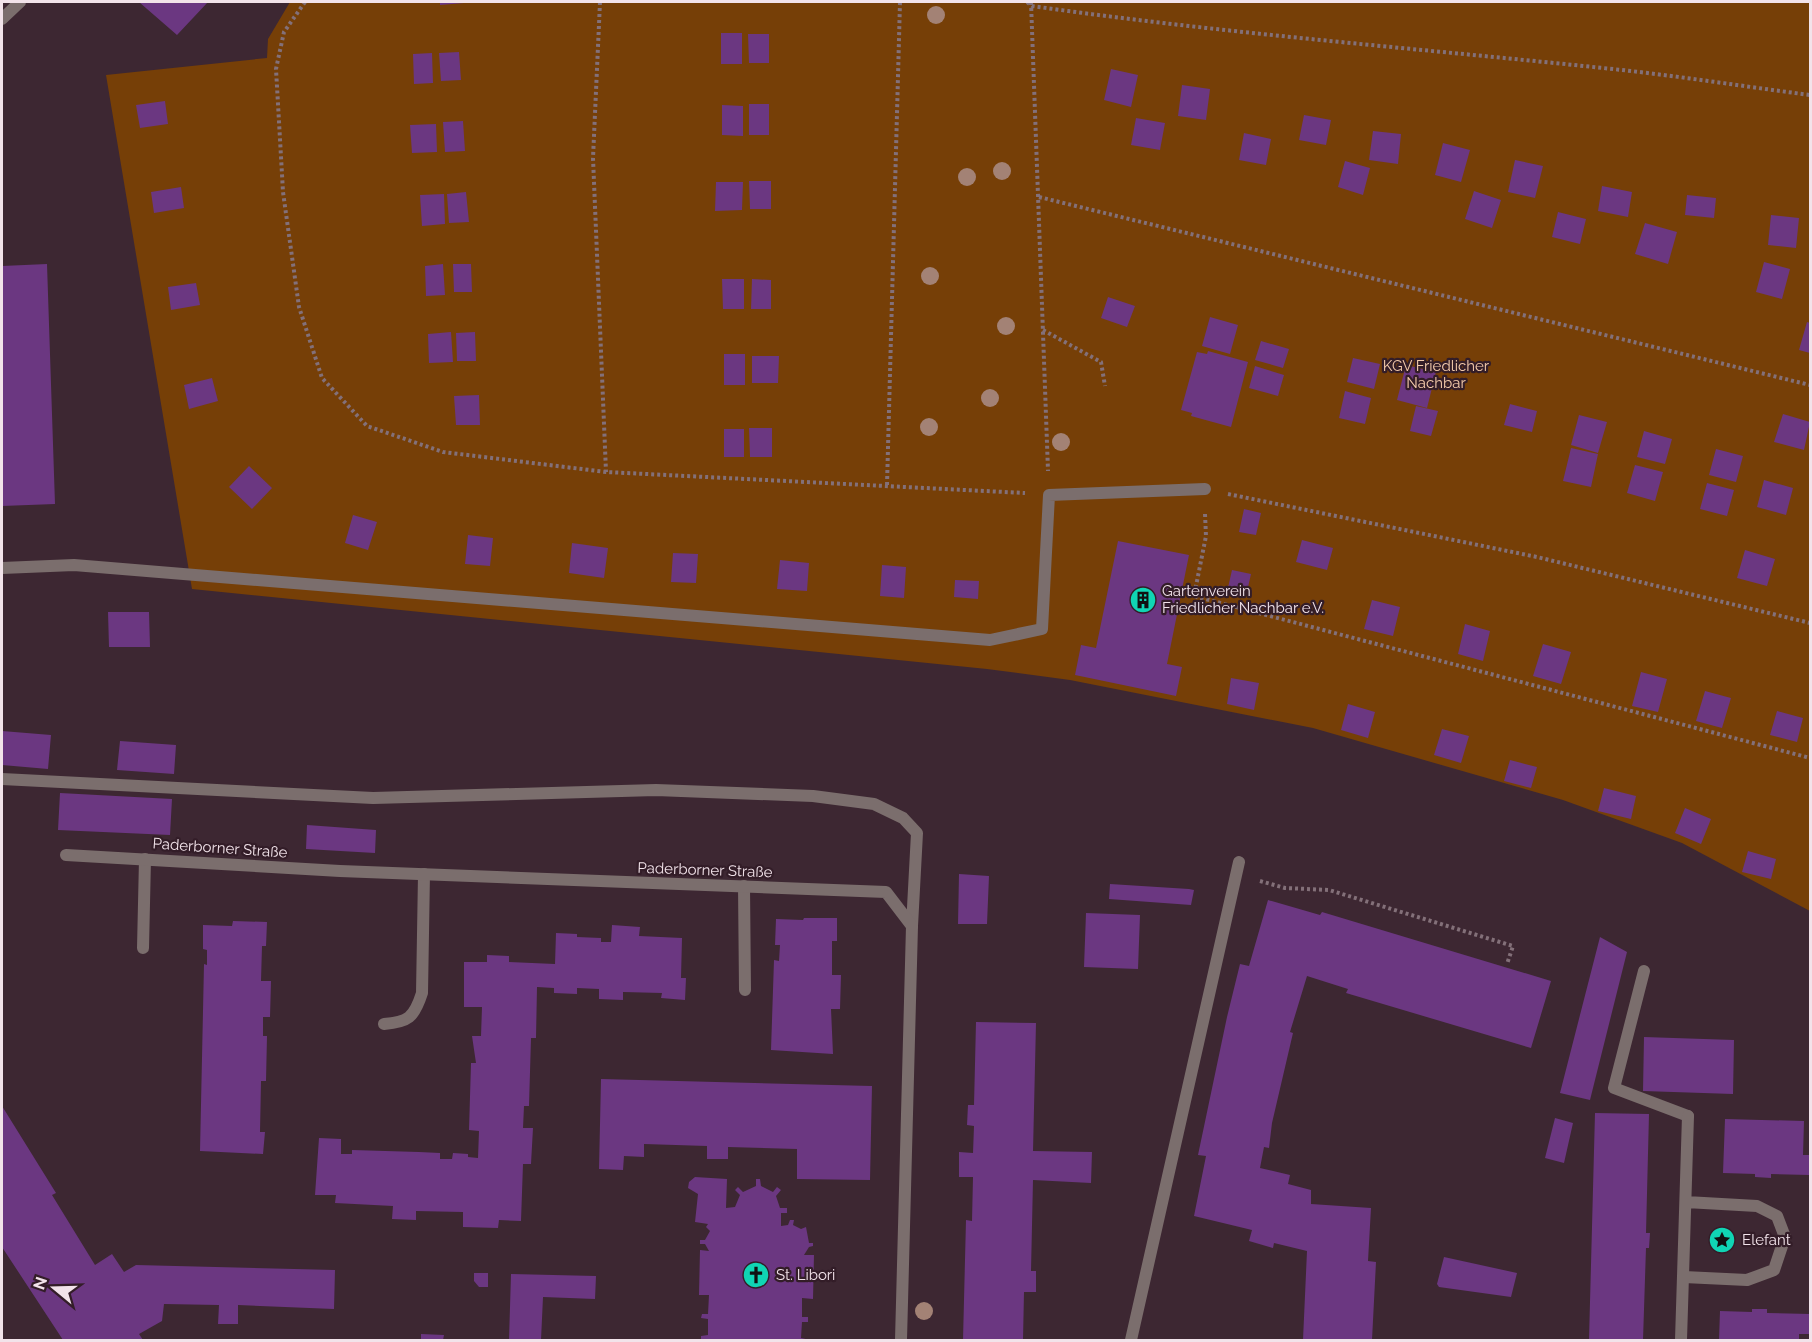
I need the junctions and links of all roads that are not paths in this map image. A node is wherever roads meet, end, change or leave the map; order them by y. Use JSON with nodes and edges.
{"nodes":[{"id":1,"x":20,"y":2,"type":"edge"},
{"id":2,"x":2,"y":19,"type":"edge"},
{"id":3,"x":1205,"y":489,"type":"road end"},
{"id":4,"x":2,"y":567,"type":"edge"},
{"id":5,"x":2,"y":779,"type":"edge"},
{"id":6,"x":66,"y":855,"type":"dead end"},
{"id":7,"x":145,"y":859,"type":"junction"},
{"id":8,"x":1239,"y":862,"type":"dead end"},
{"id":9,"x":424,"y":874,"type":"junction"},
{"id":10,"x":744,"y":886,"type":"junction"},
{"id":11,"x":912,"y":927,"type":"junction"},
{"id":12,"x":143,"y":948,"type":"dead end"},
{"id":13,"x":1644,"y":971,"type":"dead end"},
{"id":14,"x":745,"y":990,"type":"dead end"},
{"id":15,"x":384,"y":1024,"type":"dead end"},
{"id":16,"x":1686,"y":1202,"type":"junction"},
{"id":17,"x":1684,"y":1277,"type":"junction"},
{"id":18,"x":901,"y":1341,"type":"edge"},
{"id":19,"x":1131,"y":1341,"type":"edge"},
{"id":20,"x":1681,"y":1341,"type":"edge"}],
"edges":[{"from":1,"to":2,"type":"street"},
{"from":3,"to":4,"type":"street"},
{"from":5,"to":11,"type":"street"},
{"from":6,"to":7,"type":"street","name":"Paderborner Straße"},
{"from":7,"to":9,"type":"street","name":"Paderborner Straße"},
{"from":7,"to":12,"type":"street"},
{"from":8,"to":19,"type":"street"},
{"from":9,"to":10,"type":"street","name":"Paderborner Straße"},
{"from":9,"to":15,"type":"street"},
{"from":10,"to":11,"type":"street","name":"Paderborner Straße"},
{"from":10,"to":14,"type":"street"},
{"from":11,"to":18,"type":"street"},
{"from":13,"to":16,"type":"street"},
{"from":16,"to":17,"type":"street"},
{"from":16,"to":17,"type":"street"},
{"from":17,"to":20,"type":"street"}]}
